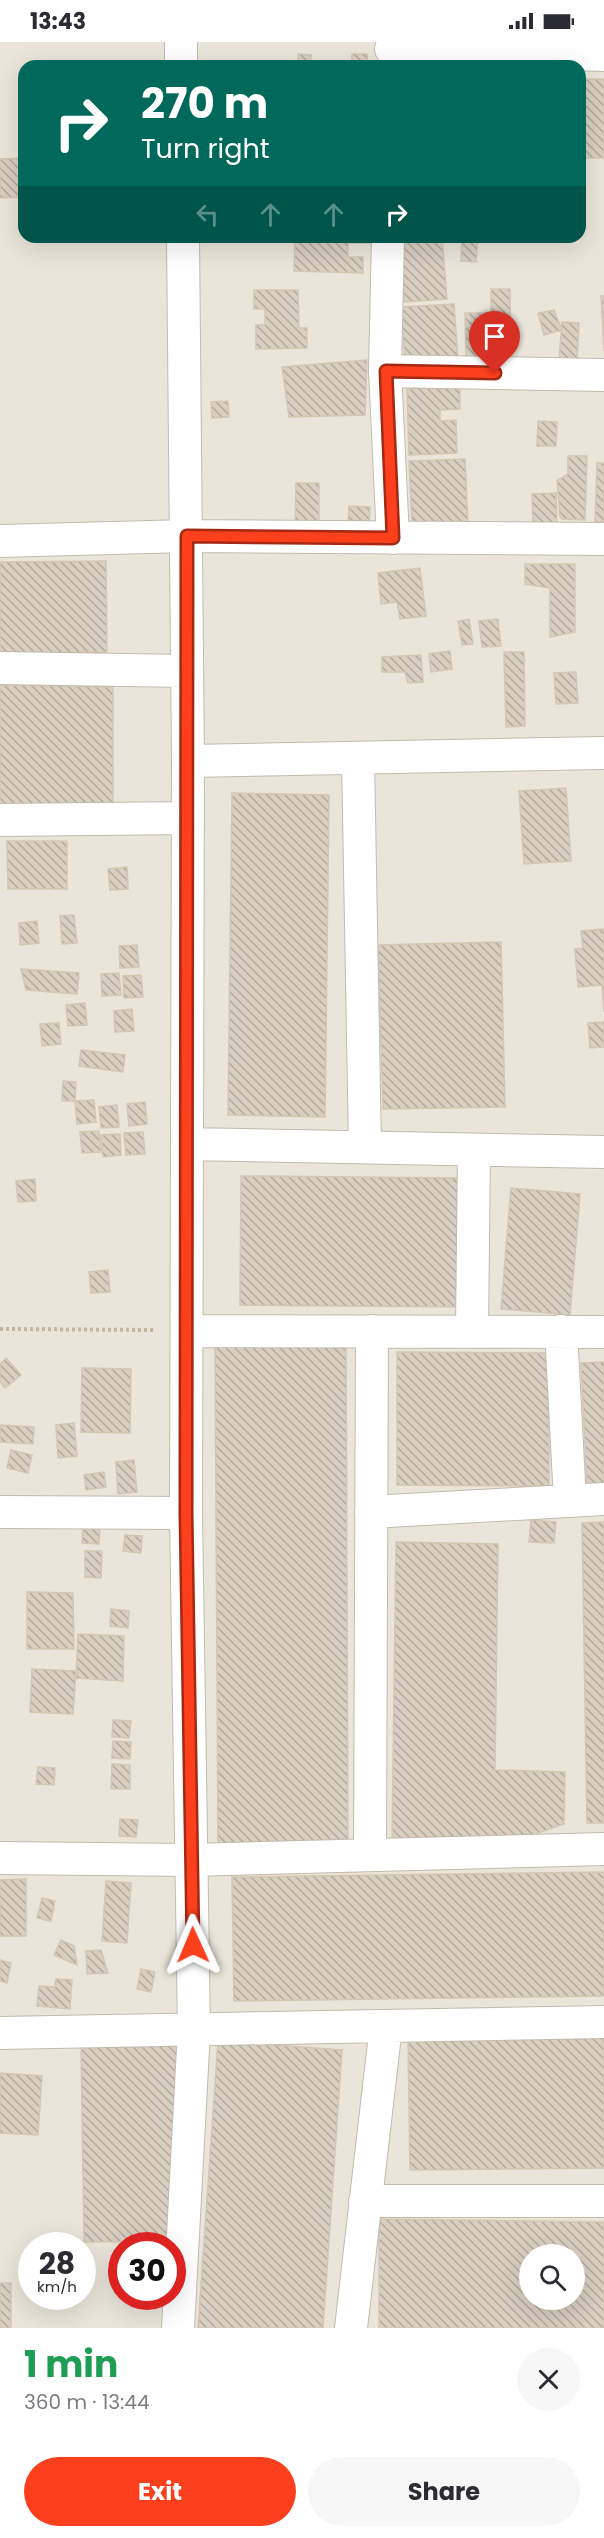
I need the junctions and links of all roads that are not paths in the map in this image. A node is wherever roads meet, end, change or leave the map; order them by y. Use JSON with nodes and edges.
{"nodes":[{"id":1,"x":181,"y":42,"type":"edge"},
{"id":2,"x":391,"y":52,"type":"edge"},
{"id":3,"x":604,"y":55,"type":"edge"},
{"id":4,"x":181,"y":60,"type":"edge"},
{"id":5,"x":183,"y":243,"type":"edge"},
{"id":6,"x":388,"y":243,"type":"edge"},
{"id":7,"x":386,"y":371,"type":"junction"},
{"id":8,"x":604,"y":375,"type":"edge"},
{"id":9,"x":187,"y":536,"type":"junction"},
{"id":10,"x":393,"y":538,"type":"junction"},
{"id":11,"x":604,"y":539,"type":"edge"},
{"id":12,"x":0,"y":540,"type":"edge"},
{"id":13,"x":0,"y":668,"type":"edge"},
{"id":14,"x":187,"y":671,"type":"junction"},
{"id":15,"x":604,"y":753,"type":"edge"},
{"id":16,"x":358,"y":758,"type":"junction"},
{"id":17,"x":188,"y":761,"type":"junction"},
{"id":18,"x":188,"y":818,"type":"junction"},
{"id":19,"x":0,"y":820,"type":"edge"},
{"id":20,"x":187,"y":1144,"type":"junction"},
{"id":21,"x":365,"y":1147,"type":"junction"},
{"id":22,"x":474,"y":1150,"type":"junction"},
{"id":23,"x":604,"y":1152,"type":"edge"},
{"id":24,"x":187,"y":1330,"type":"junction"},
{"id":25,"x":372,"y":1331,"type":"junction"},
{"id":26,"x":472,"y":1331,"type":"junction"},
{"id":27,"x":561,"y":1332,"type":"junction"},
{"id":28,"x":604,"y":1332,"type":"edge"},
{"id":29,"x":604,"y":1499,"type":"edge"},
{"id":30,"x":570,"y":1501,"type":"junction"},
{"id":31,"x":0,"y":1512,"type":"edge"},
{"id":32,"x":371,"y":1512,"type":"junction"},
{"id":33,"x":186,"y":1513,"type":"junction"},
{"id":34,"x":604,"y":1850,"type":"edge"},
{"id":35,"x":370,"y":1856,"type":"junction"},
{"id":36,"x":0,"y":1858,"type":"edge"},
{"id":37,"x":191,"y":1860,"type":"junction"},
{"id":38,"x":604,"y":2022,"type":"edge"},
{"id":39,"x":386,"y":2026,"type":"junction"},
{"id":40,"x":194,"y":2030,"type":"junction"},
{"id":41,"x":0,"y":2033,"type":"edge"},
{"id":42,"x":365,"y":2201,"type":"junction"},
{"id":43,"x":604,"y":2201,"type":"edge"},
{"id":44,"x":178,"y":2328,"type":"edge"},
{"id":45,"x":351,"y":2328,"type":"edge"}],
"edges":[{"from":1,"to":4,"type":"street"},
{"from":2,"to":3,"type":"street"},
{"from":5,"to":9,"type":"street"},
{"from":6,"to":7,"type":"street"},
{"from":7,"to":8,"type":"street"},
{"from":7,"to":10,"type":"street"},
{"from":9,"to":10,"type":"street"},
{"from":9,"to":12,"type":"street"},
{"from":9,"to":14,"type":"street"},
{"from":10,"to":11,"type":"street"},
{"from":13,"to":14,"type":"street"},
{"from":14,"to":17,"type":"street"},
{"from":15,"to":16,"type":"street"},
{"from":16,"to":17,"type":"street"},
{"from":16,"to":21,"type":"street"},
{"from":17,"to":18,"type":"street"},
{"from":18,"to":19,"type":"street"},
{"from":18,"to":20,"type":"street"},
{"from":20,"to":21,"type":"street"},
{"from":20,"to":24,"type":"street"},
{"from":21,"to":22,"type":"street"},
{"from":22,"to":23,"type":"street"},
{"from":22,"to":26,"type":"street"},
{"from":24,"to":25,"type":"street"},
{"from":24,"to":33,"type":"street"},
{"from":25,"to":26,"type":"street"},
{"from":25,"to":32,"type":"street"},
{"from":26,"to":27,"type":"street"},
{"from":27,"to":28,"type":"street"},
{"from":27,"to":30,"type":"street"},
{"from":29,"to":30,"type":"street"},
{"from":30,"to":32,"type":"street"},
{"from":31,"to":33,"type":"street"},
{"from":32,"to":35,"type":"street"},
{"from":33,"to":37,"type":"street"},
{"from":34,"to":35,"type":"street"},
{"from":35,"to":37,"type":"street"},
{"from":36,"to":37,"type":"street"},
{"from":37,"to":40,"type":"street"},
{"from":38,"to":39,"type":"street"},
{"from":39,"to":40,"type":"street"},
{"from":39,"to":42,"type":"street"},
{"from":40,"to":41,"type":"street"},
{"from":40,"to":44,"type":"street"},
{"from":42,"to":43,"type":"street"},
{"from":42,"to":45,"type":"street"}]}
